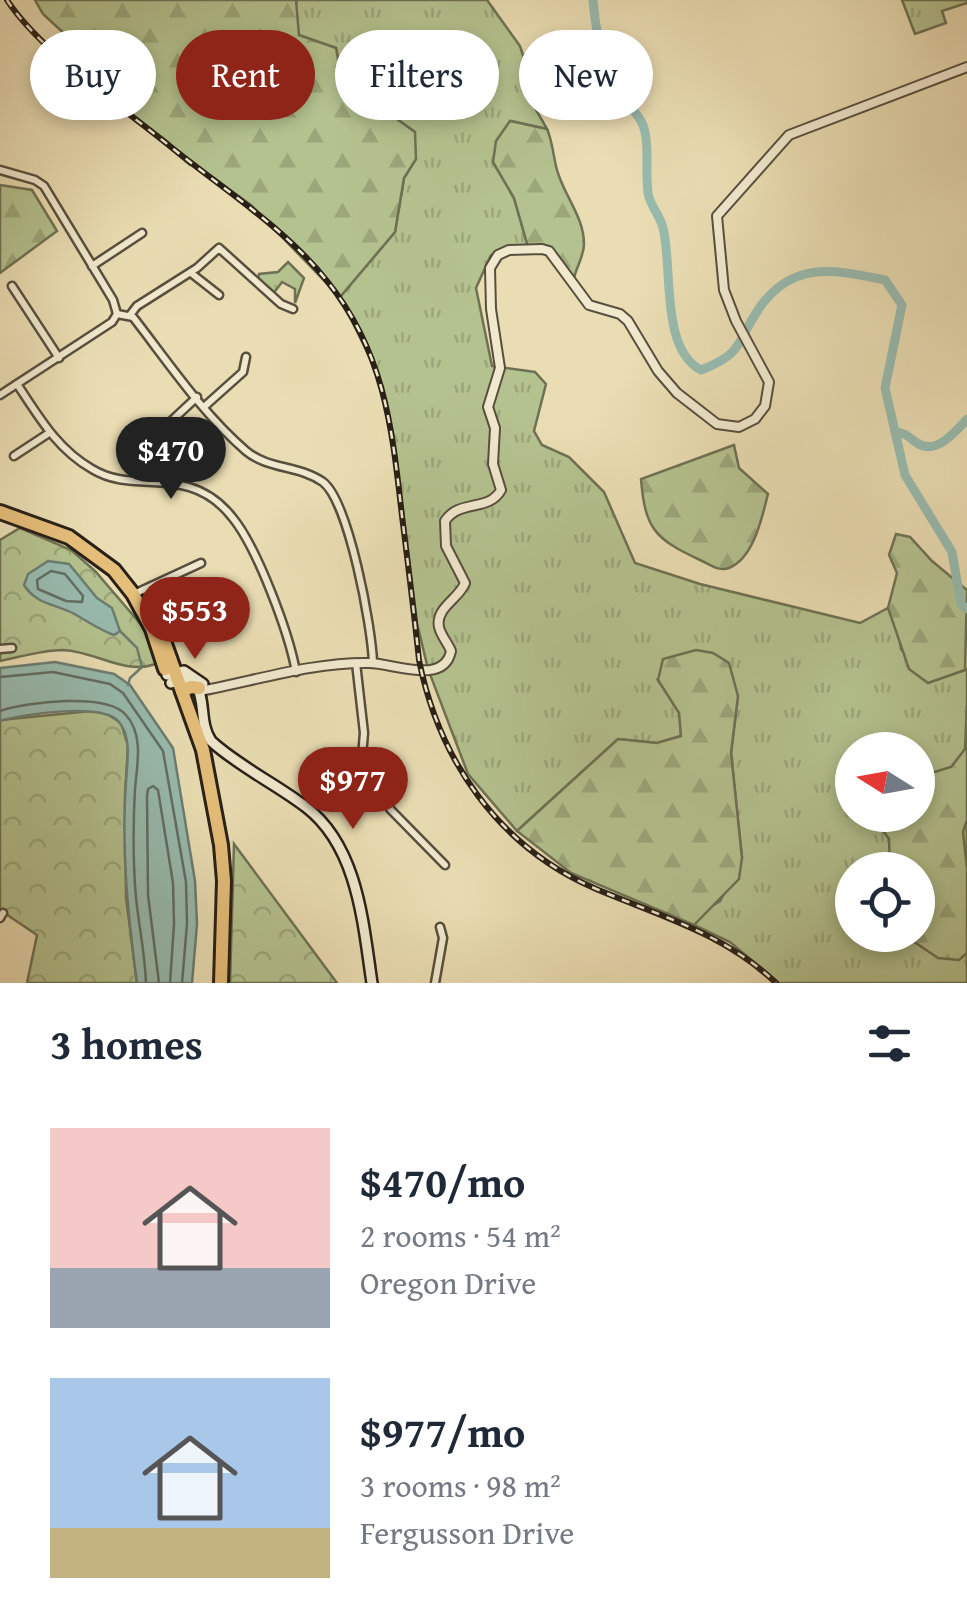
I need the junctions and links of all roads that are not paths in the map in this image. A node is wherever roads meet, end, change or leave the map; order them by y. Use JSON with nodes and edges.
{"nodes":[{"id":1,"x":967,"y":67,"type":"edge"},
{"id":2,"x":0,"y":170,"type":"edge"},
{"id":3,"x":142,"y":232,"type":"dead end"},
{"id":4,"x":92,"y":266,"type":"junction"},
{"id":5,"x":190,"y":272,"type":"junction"},
{"id":6,"x":12,"y":286,"type":"dead end"},
{"id":7,"x":219,"y":295,"type":"dead end"},
{"id":8,"x":293,"y":309,"type":"dead end"},
{"id":9,"x":117,"y":314,"type":"junction"},
{"id":10,"x":130,"y":316,"type":"junction"},
{"id":11,"x":246,"y":357,"type":"dead end"},
{"id":12,"x":59,"y":358,"type":"junction"},
{"id":13,"x":17,"y":384,"type":"junction"},
{"id":14,"x":0,"y":396,"type":"edge"},
{"id":15,"x":197,"y":397,"type":"junction"},
{"id":16,"x":205,"y":406,"type":"junction"},
{"id":17,"x":142,"y":426,"type":"dead end"},
{"id":18,"x":49,"y":433,"type":"junction"},
{"id":19,"x":14,"y":456,"type":"dead end"},
{"id":20,"x":0,"y":512,"type":"edge"},
{"id":21,"x":201,"y":563,"type":"dead end"},
{"id":22,"x":133,"y":594,"type":"junction"},
{"id":23,"x":200,"y":622,"type":"dead end"},
{"id":24,"x":161,"y":642,"type":"junction"},
{"id":25,"x":12,"y":648,"type":"dead end"},
{"id":26,"x":0,"y":649,"type":"edge"},
{"id":27,"x":356,"y":663,"type":"junction"},
{"id":28,"x":373,"y":663,"type":"junction"},
{"id":29,"x":296,"y":672,"type":"junction"},
{"id":30,"x":176,"y":679,"type":"junction"},
{"id":31,"x":201,"y":689,"type":"junction"},
{"id":32,"x":444,"y":866,"type":"dead end"},
{"id":33,"x":440,"y":927,"type":"dead end"},
{"id":34,"x":221,"y":983,"type":"edge"},
{"id":35,"x":372,"y":983,"type":"edge"},
{"id":36,"x":436,"y":983,"type":"edge"}],
"edges":[{"from":1,"to":28,"type":"street"},
{"from":2,"to":4,"type":"street"},
{"from":3,"to":4,"type":"street"},
{"from":4,"to":9,"type":"street"},
{"from":5,"to":7,"type":"street"},
{"from":5,"to":8,"type":"street"},
{"from":5,"to":10,"type":"street"},
{"from":6,"to":12,"type":"street"},
{"from":9,"to":10,"type":"street"},
{"from":9,"to":12,"type":"street"},
{"from":10,"to":15,"type":"street"},
{"from":11,"to":16,"type":"street"},
{"from":12,"to":13,"type":"street"},
{"from":13,"to":14,"type":"street"},
{"from":13,"to":18,"type":"street"},
{"from":15,"to":16,"type":"street"},
{"from":15,"to":17,"type":"street"},
{"from":16,"to":28,"type":"street"},
{"from":18,"to":19,"type":"street"},
{"from":18,"to":29,"type":"street"},
{"from":20,"to":22,"type":"highway"},
{"from":21,"to":22,"type":"street"},
{"from":22,"to":24,"type":"highway"},
{"from":23,"to":24,"type":"street"},
{"from":24,"to":30,"type":"highway"},
{"from":25,"to":26,"type":"street"},
{"from":27,"to":28,"type":"street"},
{"from":27,"to":29,"type":"street"},
{"from":27,"to":32,"type":"street"},
{"from":29,"to":31,"type":"street"},
{"from":30,"to":31,"type":"highway"},
{"from":30,"to":34,"type":"highway"},
{"from":31,"to":35,"type":"main road"},
{"from":33,"to":36,"type":"street"}]}
